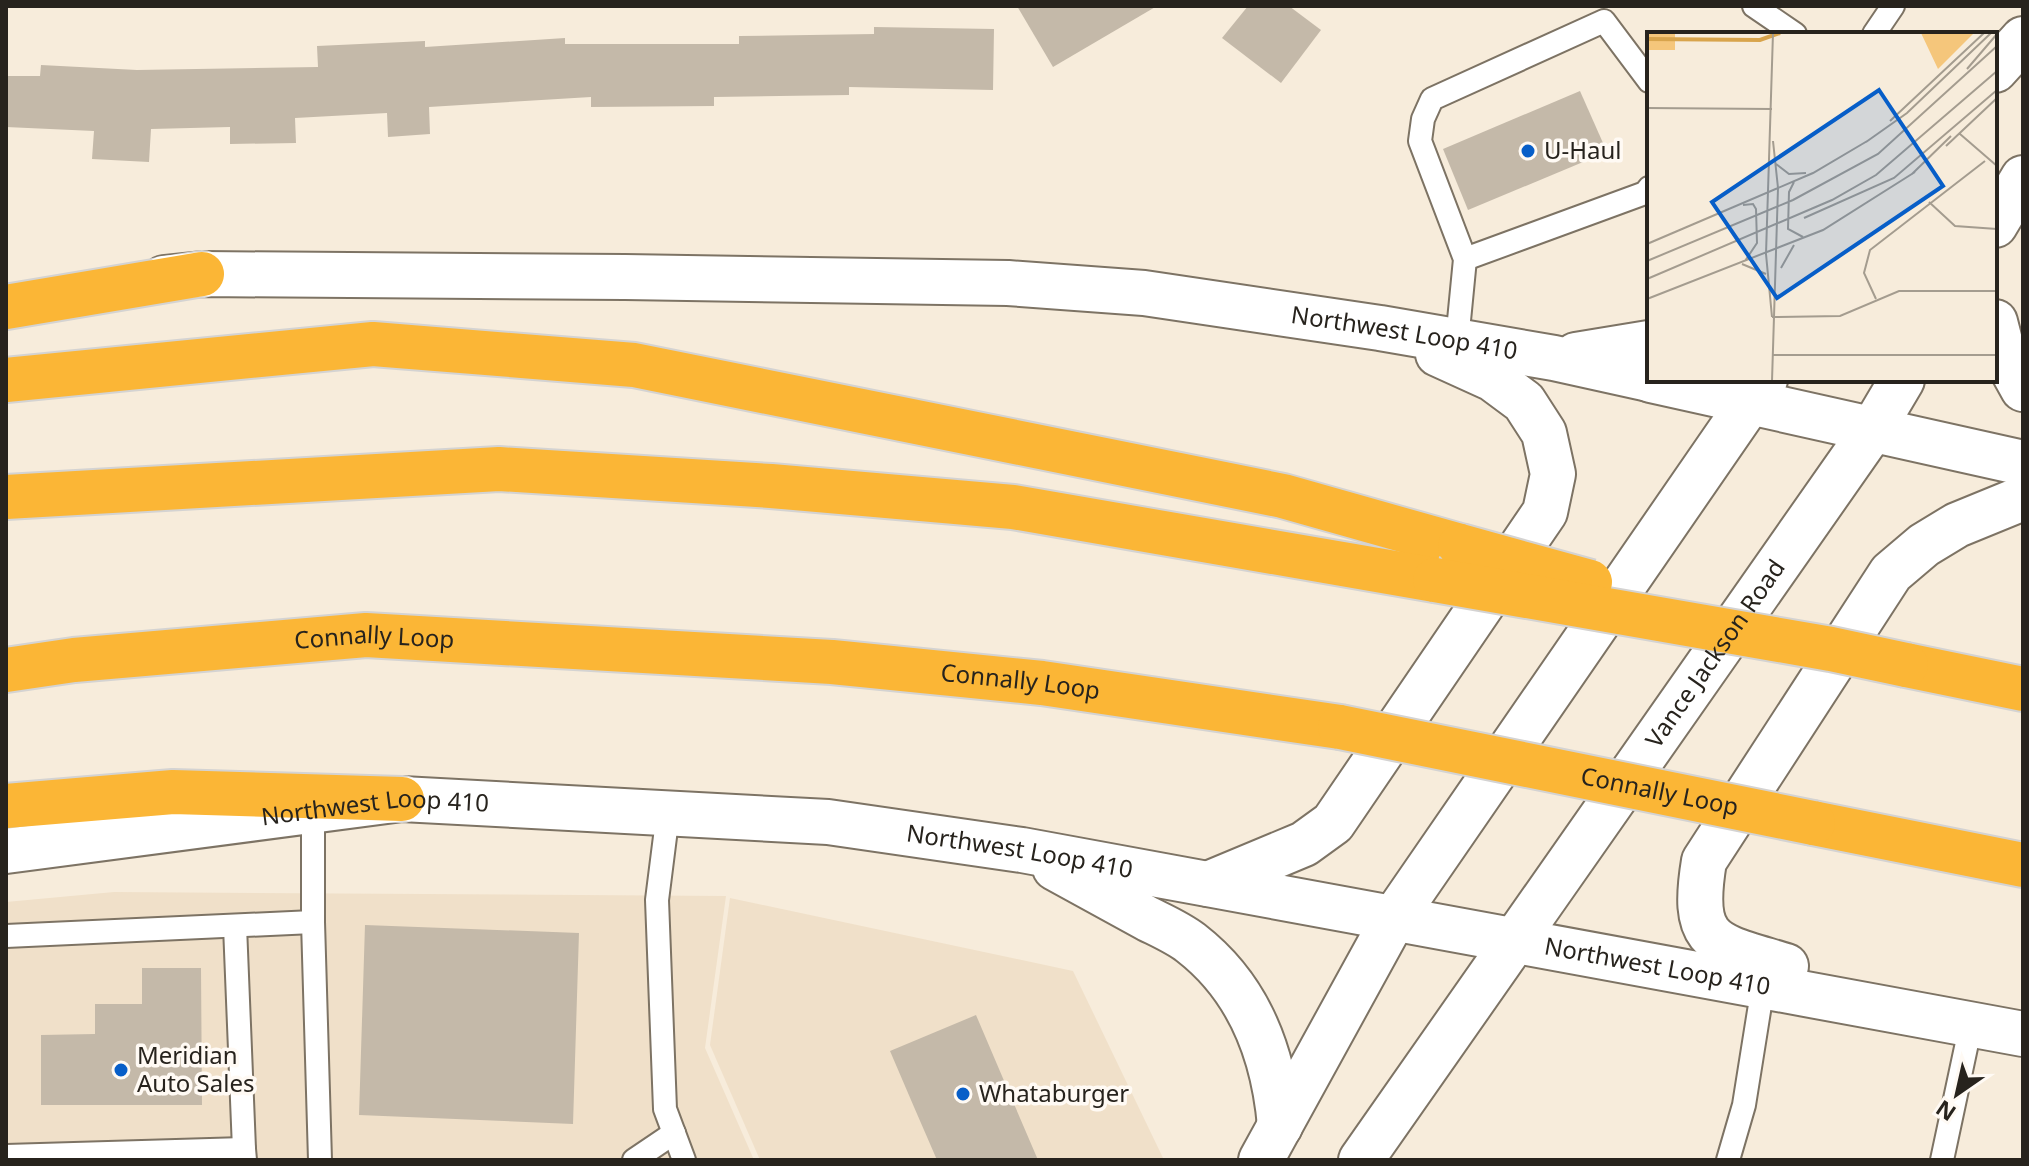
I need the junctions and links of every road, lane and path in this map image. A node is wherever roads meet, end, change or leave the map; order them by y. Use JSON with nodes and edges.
{"nodes":[{"id":1,"x":1754,"y":6,"type":"edge"},
{"id":2,"x":1893,"y":6,"type":"edge"},
{"id":3,"x":1792,"y":32,"type":"edge"},
{"id":4,"x":1875,"y":32,"type":"edge"},
{"id":5,"x":2023,"y":39,"type":"edge"},
{"id":6,"x":1997,"y":68,"type":"edge"},
{"id":7,"x":1647,"y":78,"type":"edge"},
{"id":8,"x":2023,"y":178,"type":"edge"},
{"id":9,"x":1647,"y":190,"type":"edge"},
{"id":10,"x":1997,"y":222,"type":"edge"},
{"id":11,"x":1465,"y":259,"type":"junction"},
{"id":12,"x":202,"y":274,"type":"junction"},
{"id":13,"x":6,"y":294,"type":"edge"},
{"id":14,"x":6,"y":307,"type":"edge"},
{"id":15,"x":1380,"y":328,"type":"junction"},
{"id":16,"x":1997,"y":330,"type":"edge"},
{"id":17,"x":1457,"y":341,"type":"junction"},
{"id":18,"x":1647,"y":343,"type":"edge"},
{"id":19,"x":1554,"y":358,"type":"junction"},
{"id":20,"x":1647,"y":379,"type":"edge"},
{"id":21,"x":6,"y":380,"type":"edge"},
{"id":22,"x":1669,"y":382,"type":"edge"},
{"id":23,"x":1901,"y":382,"type":"edge"},
{"id":24,"x":2023,"y":389,"type":"edge"},
{"id":25,"x":1757,"y":391,"type":"edge"},
{"id":26,"x":1873,"y":429,"type":"junction"},
{"id":27,"x":2023,"y":463,"type":"edge"},
{"id":28,"x":6,"y":497,"type":"edge"},
{"id":29,"x":2023,"y":498,"type":"edge"},
{"id":30,"x":1447,"y":563,"type":"junction"},
{"id":31,"x":6,"y":670,"type":"edge"},
{"id":32,"x":2023,"y":689,"type":"edge"},
{"id":33,"x":402,"y":799,"type":"junction"},
{"id":34,"x":6,"y":806,"type":"edge"},
{"id":35,"x":313,"y":810,"type":"junction"},
{"id":36,"x":668,"y":813,"type":"junction"},
{"id":37,"x":1022,"y":850,"type":"junction"},
{"id":38,"x":6,"y":851,"type":"edge"},
{"id":39,"x":2023,"y":865,"type":"edge"},
{"id":40,"x":1208,"y":884,"type":"junction"},
{"id":41,"x":1394,"y":918,"type":"junction"},
{"id":42,"x":313,"y":922,"type":"junction"},
{"id":43,"x":235,"y":926,"type":"junction"},
{"id":44,"x":6,"y":936,"type":"edge"},
{"id":45,"x":1515,"y":940,"type":"junction"},
{"id":46,"x":1763,"y":986,"type":"junction"},
{"id":47,"x":1971,"y":1024,"type":"junction"},
{"id":48,"x":2023,"y":1034,"type":"edge"},
{"id":49,"x":674,"y":1133,"type":"junction"},
{"id":50,"x":1271,"y":1143,"type":"edge"},
{"id":51,"x":244,"y":1154,"type":"edge"},
{"id":52,"x":6,"y":1156,"type":"edge"},
{"id":53,"x":320,"y":1160,"type":"edge"},
{"id":54,"x":634,"y":1160,"type":"edge"},
{"id":55,"x":684,"y":1160,"type":"edge"},
{"id":56,"x":1361,"y":1160,"type":"edge"},
{"id":57,"x":1728,"y":1160,"type":"edge"},
{"id":58,"x":1942,"y":1160,"type":"edge"}],
"edges":[{"from":1,"to":3,"type":"lane"},
{"from":2,"to":4,"type":"lane"},
{"from":5,"to":6,"type":"main road"},
{"from":7,"to":11,"type":"lane"},
{"from":8,"to":10,"type":"main road"},
{"from":9,"to":11,"type":"lane"},
{"from":11,"to":17,"type":"lane"},
{"from":12,"to":13,"type":"main road","name":"Northwest Loop 410"},
{"from":12,"to":14,"type":"highway"},
{"from":12,"to":15,"type":"main road","name":"Northwest Loop 410"},
{"from":15,"to":17,"type":"main road","name":"Northwest Loop 410"},
{"from":15,"to":40,"type":"main road"},
{"from":16,"to":24,"type":"main road"},
{"from":17,"to":19,"type":"main road","name":"Northwest Loop 410"},
{"from":18,"to":19,"type":"main road"},
{"from":19,"to":20,"type":"main road","name":"Northwest Loop 410"},
{"from":21,"to":30,"type":"highway"},
{"from":22,"to":25,"type":"main road","name":"Northwest Loop 410"},
{"from":23,"to":26,"type":"main road","name":"Vance Jackson Road"},
{"from":25,"to":26,"type":"main road","name":"Northwest Loop 410"},
{"from":25,"to":41,"type":"main road"},
{"from":26,"to":27,"type":"main road","name":"Northwest Loop 410"},
{"from":26,"to":45,"type":"main road","name":"Vance Jackson Road"},
{"from":28,"to":30,"type":"highway"},
{"from":29,"to":47,"type":"main road"},
{"from":30,"to":32,"type":"highway","bridge":true},
{"from":31,"to":39,"type":"highway","name":"Connally Loop","bridge":true},
{"from":33,"to":34,"type":"highway"},
{"from":33,"to":35,"type":"main road","name":"Northwest Loop 410"},
{"from":33,"to":36,"type":"main road","name":"Northwest Loop 410"},
{"from":35,"to":38,"type":"main road","name":"Northwest Loop 410"},
{"from":35,"to":42,"type":"lane"},
{"from":36,"to":37,"type":"main road","name":"Northwest Loop 410"},
{"from":36,"to":49,"type":"lane"},
{"from":37,"to":40,"type":"main road","name":"Northwest Loop 410"},
{"from":37,"to":50,"type":"main road"},
{"from":40,"to":41,"type":"main road","name":"Northwest Loop 410"},
{"from":41,"to":45,"type":"main road","name":"Northwest Loop 410"},
{"from":41,"to":50,"type":"main road"},
{"from":42,"to":43,"type":"lane"},
{"from":42,"to":53,"type":"lane"},
{"from":43,"to":44,"type":"lane"},
{"from":43,"to":51,"type":"lane"},
{"from":45,"to":46,"type":"main road","name":"Northwest Loop 410"},
{"from":45,"to":56,"type":"main road","name":"Vance Jackson Road"},
{"from":46,"to":47,"type":"main road","name":"Northwest Loop 410"},
{"from":46,"to":57,"type":"lane"},
{"from":47,"to":48,"type":"main road","name":"Northwest Loop 410"},
{"from":47,"to":58,"type":"lane"},
{"from":49,"to":54,"type":"lane"},
{"from":49,"to":55,"type":"lane"},
{"from":51,"to":52,"type":"lane"}]}
